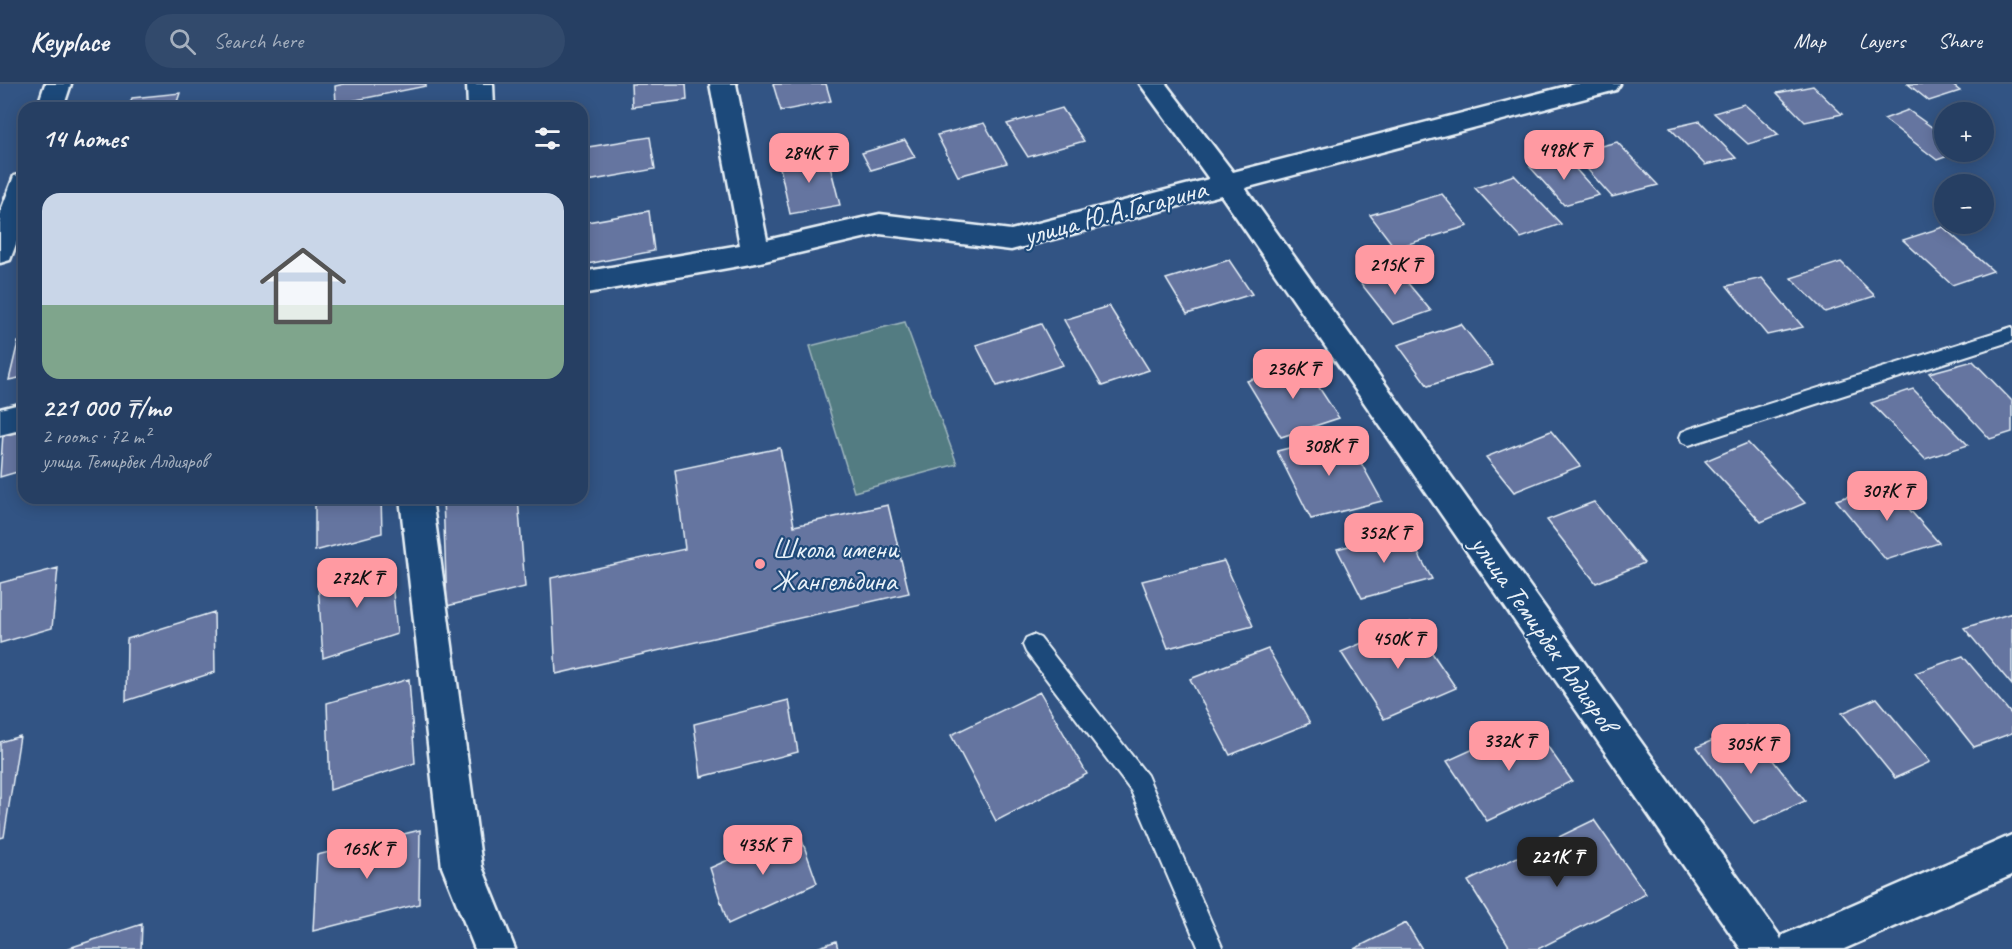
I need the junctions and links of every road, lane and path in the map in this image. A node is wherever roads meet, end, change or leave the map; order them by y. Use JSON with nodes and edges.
{"nodes":[{"id":1,"x":58,"y":84,"type":"edge"},
{"id":2,"x":480,"y":84,"type":"edge"},
{"id":3,"x":723,"y":84,"type":"edge"},
{"id":4,"x":1154,"y":84,"type":"edge"},
{"id":5,"x":1607,"y":84,"type":"edge"},
{"id":6,"x":1537,"y":92,"type":"edge"},
{"id":7,"x":52,"y":102,"type":"edge"},
{"id":8,"x":481,"y":102,"type":"edge"},
{"id":9,"x":1227,"y":183,"type":"junction"},
{"id":10,"x":18,"y":200,"type":"edge"},
{"id":11,"x":756,"y":252,"type":"junction"},
{"id":12,"x":0,"y":253,"type":"edge"},
{"id":13,"x":588,"y":282,"type":"edge"},
{"id":14,"x":2012,"y":334,"type":"edge"},
{"id":15,"x":18,"y":418,"type":"edge"},
{"id":16,"x":0,"y":422,"type":"edge"},
{"id":17,"x":1689,"y":437,"type":"dead end"},
{"id":18,"x":417,"y":504,"type":"edge"},
{"id":19,"x":1033,"y":645,"type":"dead end"},
{"id":20,"x":2012,"y":855,"type":"edge"},
{"id":21,"x":495,"y":949,"type":"edge"},
{"id":22,"x":1211,"y":949,"type":"edge"},
{"id":23,"x":1765,"y":949,"type":"edge"},
{"id":24,"x":1797,"y":949,"type":"edge"}],
"edges":[{"from":1,"to":7,"type":"street"},
{"from":2,"to":8,"type":"street"},
{"from":3,"to":11,"type":"street"},
{"from":4,"to":9,"type":"street","name":"улица Темирбек Алдияров"},
{"from":5,"to":6,"type":"street","name":"улица Ю.А.Гагарина"},
{"from":6,"to":9,"type":"street","name":"улица Ю.А.Гагарина"},
{"from":9,"to":11,"type":"street","name":"улица Ю.А.Гагарина"},
{"from":9,"to":23,"type":"street","name":"улица Темирбек Алдияров"},
{"from":10,"to":12,"type":"street"},
{"from":11,"to":13,"type":"street","name":"улица Ю.А.Гагарина"},
{"from":14,"to":17,"type":"lane"},
{"from":15,"to":16,"type":"street"},
{"from":18,"to":21,"type":"street"},
{"from":19,"to":22,"type":"lane"},
{"from":20,"to":24,"type":"street"}]}
